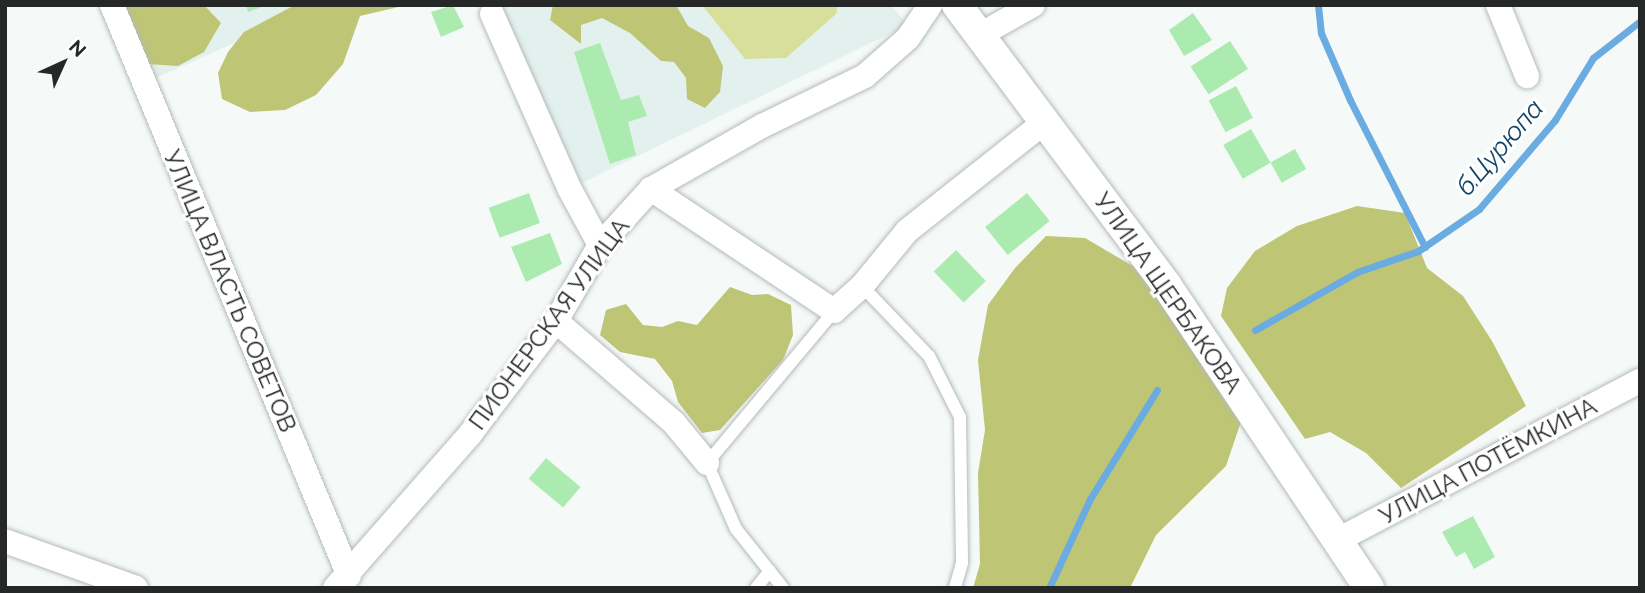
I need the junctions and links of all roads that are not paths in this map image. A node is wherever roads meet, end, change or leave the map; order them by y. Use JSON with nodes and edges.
{"nodes":[{"id":1,"x":112,"y":5,"type":"edge"},
{"id":2,"x":930,"y":5,"type":"edge"},
{"id":3,"x":957,"y":5,"type":"edge"},
{"id":4,"x":1033,"y":5,"type":"edge"},
{"id":5,"x":1498,"y":5,"type":"edge"},
{"id":6,"x":492,"y":14,"type":"dead end"},
{"id":7,"x":980,"y":35,"type":"junction"},
{"id":8,"x":1527,"y":76,"type":"dead end"},
{"id":9,"x":1046,"y":121,"type":"junction"},
{"id":10,"x":650,"y":188,"type":"junction"},
{"id":11,"x":600,"y":245,"type":"junction"},
{"id":12,"x":862,"y":286,"type":"junction"},
{"id":13,"x":834,"y":311,"type":"junction"},
{"id":14,"x":556,"y":321,"type":"junction"},
{"id":15,"x":1640,"y":381,"type":"edge"},
{"id":16,"x":707,"y":463,"type":"junction"},
{"id":17,"x":5,"y":541,"type":"edge"},
{"id":18,"x":1336,"y":541,"type":"junction"},
{"id":19,"x":770,"y":571,"type":"junction"},
{"id":20,"x":342,"y":582,"type":"edge"},
{"id":21,"x":135,"y":588,"type":"edge"},
{"id":22,"x":756,"y":588,"type":"edge"},
{"id":23,"x":783,"y":588,"type":"edge"},
{"id":24,"x":955,"y":588,"type":"edge"},
{"id":25,"x":1369,"y":588,"type":"edge"}],
"edges":[{"from":1,"to":20,"type":"street","name":"УЛИЦА ВЛАСТЬ СОВЕТОВ"},
{"from":2,"to":10,"type":"street","name":"ПИОНЕРСКАЯ УЛИЦА"},
{"from":3,"to":7,"type":"street","name":"УЛИЦА ЩЕРБАКОВА"},
{"from":4,"to":7,"type":"street"},
{"from":5,"to":8,"type":"street"},
{"from":6,"to":11,"type":"street"},
{"from":7,"to":9,"type":"street","name":"УЛИЦА ЩЕРБАКОВА"},
{"from":9,"to":12,"type":"street"},
{"from":9,"to":18,"type":"street","name":"УЛИЦА ЩЕРБАКОВА"},
{"from":10,"to":11,"type":"street","name":"ПИОНЕРСКАЯ УЛИЦА"},
{"from":10,"to":13,"type":"street"},
{"from":11,"to":14,"type":"street","name":"ПИОНЕРСКАЯ УЛИЦА"},
{"from":12,"to":13,"type":"street"},
{"from":12,"to":24,"type":"lane"},
{"from":13,"to":16,"type":"lane"},
{"from":14,"to":16,"type":"street"},
{"from":14,"to":20,"type":"street","name":"ПИОНЕРСКАЯ УЛИЦА"},
{"from":15,"to":18,"type":"street","name":"УЛИЦА ПОТЁМКИНА"},
{"from":16,"to":19,"type":"lane"},
{"from":17,"to":21,"type":"street"},
{"from":18,"to":25,"type":"street","name":"УЛИЦА ЩЕРБАКОВА"},
{"from":19,"to":22,"type":"lane"},
{"from":19,"to":23,"type":"lane"}]}
